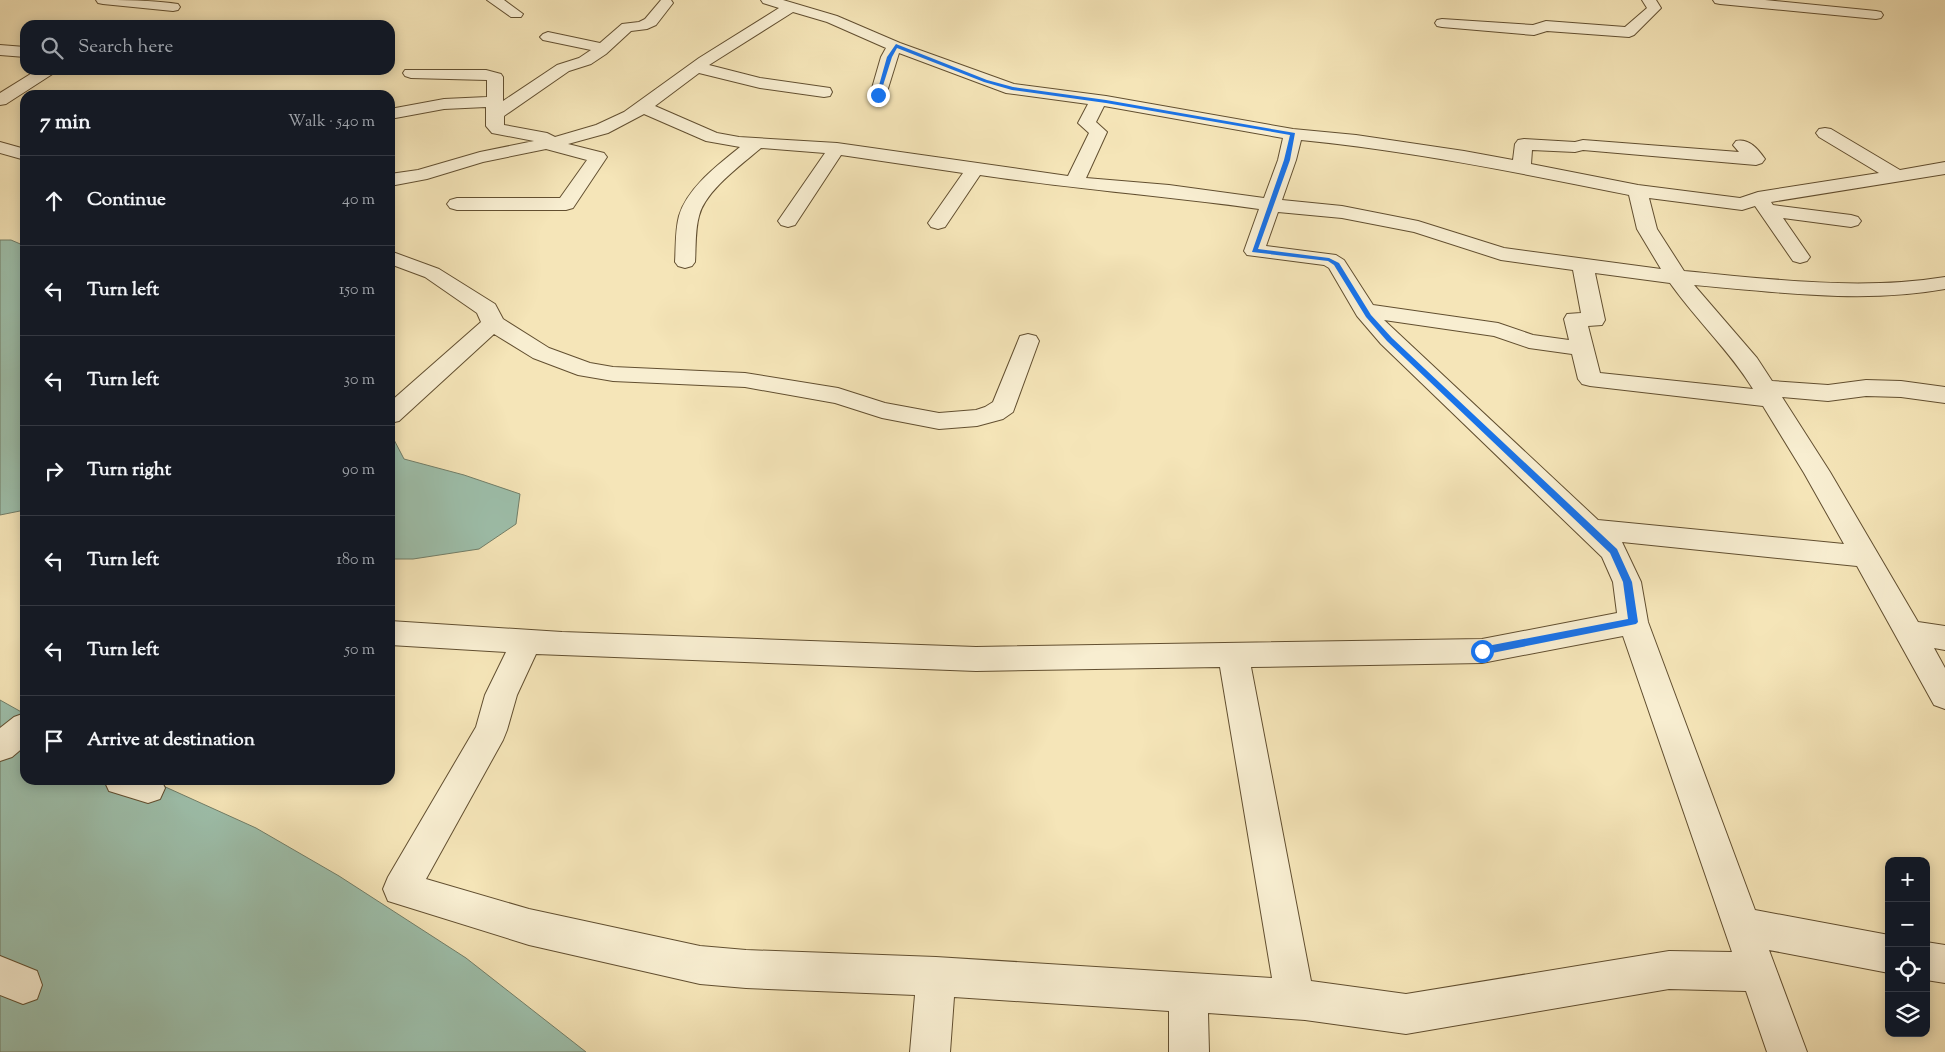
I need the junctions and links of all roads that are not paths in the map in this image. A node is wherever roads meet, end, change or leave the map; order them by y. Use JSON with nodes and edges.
{"nodes":[{"id":1,"x":103,"y":0,"type":"edge"},
{"id":2,"x":494,"y":0,"type":"edge"},
{"id":3,"x":768,"y":0,"type":"edge"},
{"id":4,"x":1649,"y":0,"type":"edge"},
{"id":5,"x":1720,"y":0,"type":"edge"},
{"id":6,"x":180,"y":3,"type":"edge"},
{"id":7,"x":666,"y":3,"type":"dead end"},
{"id":8,"x":789,"y":8,"type":"junction"},
{"id":9,"x":516,"y":14,"type":"dead end"},
{"id":10,"x":1876,"y":16,"type":"dead end"},
{"id":11,"x":152,"y":18,"type":"dead end"},
{"id":12,"x":1442,"y":23,"type":"dead end"},
{"id":13,"x":548,"y":37,"type":"dead end"},
{"id":14,"x":896,"y":46,"type":"junction"},
{"id":15,"x":604,"y":48,"type":"junction"},
{"id":16,"x":0,"y":50,"type":"edge"},
{"id":17,"x":20,"y":52,"type":"edge"},
{"id":18,"x":697,"y":68,"type":"junction"},
{"id":19,"x":411,"y":73,"type":"dead end"},
{"id":20,"x":40,"y":75,"type":"edge"},
{"id":21,"x":824,"y":92,"type":"dead end"},
{"id":22,"x":878,"y":95,"type":"dead end"},
{"id":23,"x":0,"y":100,"type":"edge"},
{"id":24,"x":1098,"y":100,"type":"junction"},
{"id":25,"x":643,"y":107,"type":"junction"},
{"id":26,"x":495,"y":108,"type":"junction"},
{"id":27,"x":395,"y":113,"type":"edge"},
{"id":28,"x":1825,"y":133,"type":"dead end"},
{"id":29,"x":1293,"y":134,"type":"junction"},
{"id":30,"x":553,"y":143,"type":"junction"},
{"id":31,"x":756,"y":143,"type":"junction"},
{"id":32,"x":1742,"y":145,"type":"dead end"},
{"id":33,"x":0,"y":147,"type":"edge"},
{"id":34,"x":836,"y":148,"type":"junction"},
{"id":35,"x":20,"y":153,"type":"edge"},
{"id":36,"x":1665,"y":164,"type":"junction"},
{"id":37,"x":1521,"y":168,"type":"junction"},
{"id":38,"x":1945,"y":168,"type":"edge"},
{"id":39,"x":975,"y":169,"type":"junction"},
{"id":40,"x":1897,"y":176,"type":"junction"},
{"id":41,"x":395,"y":179,"type":"edge"},
{"id":42,"x":1074,"y":182,"type":"junction"},
{"id":43,"x":1638,"y":190,"type":"junction"},
{"id":44,"x":1682,"y":196,"type":"junction"},
{"id":45,"x":457,"y":204,"type":"dead end"},
{"id":46,"x":1763,"y":204,"type":"junction"},
{"id":47,"x":1271,"y":205,"type":"junction"},
{"id":48,"x":788,"y":221,"type":"dead end"},
{"id":49,"x":1851,"y":221,"type":"dead end"},
{"id":50,"x":938,"y":223,"type":"dead end"},
{"id":51,"x":1800,"y":257,"type":"dead end"},
{"id":52,"x":395,"y":259,"type":"edge"},
{"id":53,"x":685,"y":262,"type":"dead end"},
{"id":54,"x":1583,"y":265,"type":"junction"},
{"id":55,"x":1677,"y":277,"type":"junction"},
{"id":56,"x":1945,"y":283,"type":"edge"},
{"id":57,"x":1365,"y":311,"type":"junction"},
{"id":58,"x":493,"y":323,"type":"junction"},
{"id":59,"x":1028,"y":341,"type":"dead end"},
{"id":60,"x":1583,"y":349,"type":"junction"},
{"id":61,"x":1768,"y":393,"type":"junction"},
{"id":62,"x":1945,"y":395,"type":"edge"},
{"id":63,"x":395,"y":411,"type":"edge"},
{"id":64,"x":1591,"y":529,"type":"junction"},
{"id":65,"x":1866,"y":557,"type":"junction"},
{"id":66,"x":1633,"y":622,"type":"junction"},
{"id":67,"x":395,"y":633,"type":"edge"},
{"id":68,"x":1909,"y":633,"type":"junction"},
{"id":69,"x":1945,"y":638,"type":"edge"},
{"id":70,"x":526,"y":642,"type":"junction"},
{"id":71,"x":1233,"y":654,"type":"junction"},
{"id":72,"x":1945,"y":696,"type":"edge"},
{"id":73,"x":1742,"y":926,"type":"junction"},
{"id":74,"x":1885,"y":953,"type":"edge"},
{"id":75,"x":1930,"y":962,"type":"edge"},
{"id":76,"x":1945,"y":964,"type":"edge"},
{"id":77,"x":1758,"y":972,"type":"junction"},
{"id":78,"x":936,"y":976,"type":"junction"},
{"id":79,"x":1188,"y":992,"type":"junction"},
{"id":80,"x":1295,"y":999,"type":"junction"},
{"id":81,"x":930,"y":1052,"type":"edge"},
{"id":82,"x":1190,"y":1052,"type":"edge"},
{"id":83,"x":1787,"y":1052,"type":"edge"}],
"edges":[{"from":1,"to":6,"type":"street"},
{"from":2,"to":9,"type":"street"},
{"from":3,"to":8,"type":"street"},
{"from":4,"to":12,"type":"street"},
{"from":5,"to":10,"type":"street"},
{"from":6,"to":11,"type":"street"},
{"from":7,"to":15,"type":"street"},
{"from":8,"to":14,"type":"street"},
{"from":8,"to":18,"type":"street"},
{"from":13,"to":15,"type":"street"},
{"from":14,"to":22,"type":"street"},
{"from":14,"to":24,"type":"street"},
{"from":15,"to":26,"type":"street"},
{"from":16,"to":17,"type":"street"},
{"from":18,"to":21,"type":"street"},
{"from":18,"to":25,"type":"street"},
{"from":19,"to":26,"type":"street"},
{"from":20,"to":23,"type":"street"},
{"from":24,"to":29,"type":"street"},
{"from":24,"to":42,"type":"street"},
{"from":25,"to":30,"type":"street"},
{"from":25,"to":31,"type":"street"},
{"from":26,"to":27,"type":"street"},
{"from":26,"to":30,"type":"street"},
{"from":28,"to":40,"type":"street"},
{"from":29,"to":37,"type":"street"},
{"from":29,"to":47,"type":"street"},
{"from":30,"to":41,"type":"street"},
{"from":30,"to":45,"type":"street"},
{"from":31,"to":34,"type":"street"},
{"from":31,"to":53,"type":"street"},
{"from":32,"to":36,"type":"street"},
{"from":33,"to":35,"type":"street"},
{"from":34,"to":39,"type":"street"},
{"from":34,"to":48,"type":"street"},
{"from":36,"to":37,"type":"street"},
{"from":36,"to":44,"type":"street"},
{"from":37,"to":43,"type":"street"},
{"from":38,"to":40,"type":"street"},
{"from":39,"to":42,"type":"street"},
{"from":39,"to":50,"type":"street"},
{"from":40,"to":46,"type":"street"},
{"from":42,"to":47,"type":"street"},
{"from":43,"to":44,"type":"street"},
{"from":43,"to":55,"type":"street"},
{"from":44,"to":46,"type":"street"},
{"from":46,"to":49,"type":"street"},
{"from":46,"to":51,"type":"street"},
{"from":47,"to":54,"type":"street"},
{"from":47,"to":57,"type":"street"},
{"from":52,"to":58,"type":"street"},
{"from":54,"to":55,"type":"street"},
{"from":54,"to":60,"type":"street"},
{"from":55,"to":56,"type":"street"},
{"from":55,"to":61,"type":"street"},
{"from":57,"to":60,"type":"street"},
{"from":57,"to":64,"type":"street"},
{"from":58,"to":59,"type":"street"},
{"from":58,"to":63,"type":"street"},
{"from":60,"to":61,"type":"street"},
{"from":61,"to":62,"type":"street"},
{"from":61,"to":65,"type":"street"},
{"from":64,"to":65,"type":"street"},
{"from":64,"to":66,"type":"street"},
{"from":65,"to":68,"type":"street"},
{"from":66,"to":71,"type":"street"},
{"from":66,"to":73,"type":"street"},
{"from":67,"to":70,"type":"street"},
{"from":68,"to":69,"type":"street"},
{"from":68,"to":72,"type":"street"},
{"from":70,"to":71,"type":"street"},
{"from":70,"to":78,"type":"street"},
{"from":71,"to":80,"type":"street"},
{"from":73,"to":74,"type":"street"},
{"from":73,"to":77,"type":"street"},
{"from":75,"to":76,"type":"street"},
{"from":77,"to":80,"type":"street"},
{"from":77,"to":83,"type":"street"},
{"from":78,"to":79,"type":"street"},
{"from":78,"to":81,"type":"street"},
{"from":79,"to":80,"type":"street"},
{"from":79,"to":82,"type":"street"}]}
